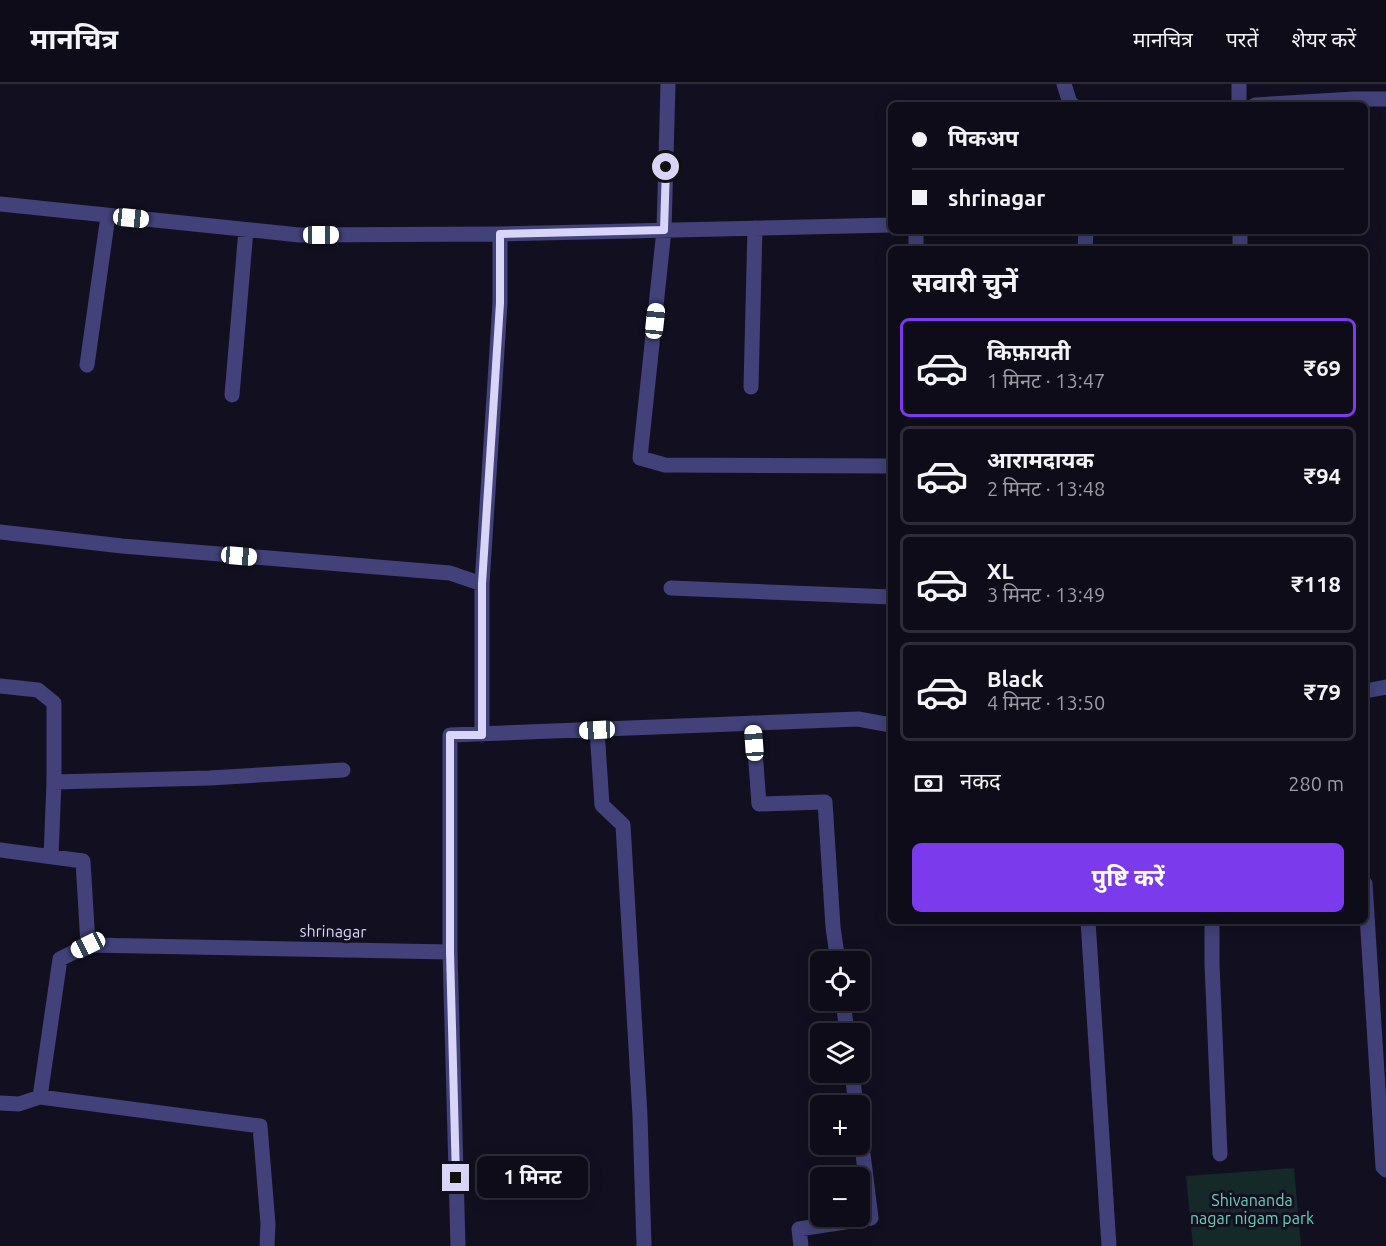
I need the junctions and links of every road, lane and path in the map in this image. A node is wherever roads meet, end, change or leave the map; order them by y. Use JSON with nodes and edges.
{"nodes":[{"id":1,"x":668,"y":84,"type":"edge"},
{"id":2,"x":1064,"y":84,"type":"edge"},
{"id":3,"x":1239,"y":84,"type":"edge"},
{"id":4,"x":1386,"y":99,"type":"edge"},
{"id":5,"x":1070,"y":102,"type":"edge"},
{"id":6,"x":1239,"y":102,"type":"edge"},
{"id":7,"x":1304,"y":102,"type":"edge"},
{"id":8,"x":0,"y":204,"type":"edge"},
{"id":9,"x":108,"y":216,"type":"junction"},
{"id":10,"x":888,"y":225,"type":"edge"},
{"id":11,"x":755,"y":228,"type":"junction"},
{"id":12,"x":246,"y":230,"type":"junction"},
{"id":13,"x":664,"y":230,"type":"junction"},
{"id":14,"x":500,"y":234,"type":"junction"},
{"id":15,"x":87,"y":365,"type":"dead end"},
{"id":16,"x":751,"y":387,"type":"dead end"},
{"id":17,"x":232,"y":395,"type":"dead end"},
{"id":18,"x":888,"y":466,"type":"edge"},
{"id":19,"x":0,"y":532,"type":"edge"},
{"id":20,"x":482,"y":584,"type":"junction"},
{"id":21,"x":670,"y":588,"type":"dead end"},
{"id":22,"x":888,"y":597,"type":"edge"},
{"id":23,"x":0,"y":686,"type":"edge"},
{"id":24,"x":1386,"y":687,"type":"edge"},
{"id":25,"x":1368,"y":690,"type":"edge"},
{"id":26,"x":753,"y":723,"type":"junction"},
{"id":27,"x":888,"y":724,"type":"edge"},
{"id":28,"x":597,"y":730,"type":"junction"},
{"id":29,"x":482,"y":735,"type":"junction"},
{"id":30,"x":343,"y":770,"type":"dead end"},
{"id":31,"x":54,"y":782,"type":"junction"},
{"id":32,"x":0,"y":850,"type":"edge"},
{"id":33,"x":51,"y":856,"type":"junction"},
{"id":34,"x":1088,"y":924,"type":"edge"},
{"id":35,"x":1212,"y":924,"type":"edge"},
{"id":36,"x":1368,"y":924,"type":"edge"},
{"id":37,"x":88,"y":945,"type":"junction"},
{"id":38,"x":836,"y":951,"type":"edge"},
{"id":39,"x":450,"y":952,"type":"junction"},
{"id":40,"x":40,"y":1097,"type":"junction"},
{"id":41,"x":0,"y":1102,"type":"edge"},
{"id":42,"x":1220,"y":1154,"type":"dead end"},
{"id":43,"x":863,"y":1155,"type":"edge"},
{"id":44,"x":1386,"y":1170,"type":"edge"},
{"id":45,"x":267,"y":1246,"type":"edge"},
{"id":46,"x":458,"y":1246,"type":"edge"},
{"id":47,"x":644,"y":1246,"type":"edge"},
{"id":48,"x":801,"y":1246,"type":"edge"},
{"id":49,"x":1109,"y":1246,"type":"edge"}],
"edges":[{"from":1,"to":13,"type":"street"},
{"from":2,"to":5,"type":"street"},
{"from":3,"to":6,"type":"street"},
{"from":4,"to":7,"type":"street"},
{"from":8,"to":9,"type":"street"},
{"from":9,"to":12,"type":"street"},
{"from":9,"to":15,"type":"street"},
{"from":10,"to":11,"type":"street"},
{"from":11,"to":13,"type":"street"},
{"from":11,"to":16,"type":"street"},
{"from":12,"to":14,"type":"street"},
{"from":12,"to":17,"type":"street"},
{"from":13,"to":14,"type":"street"},
{"from":13,"to":18,"type":"street"},
{"from":14,"to":20,"type":"street"},
{"from":19,"to":20,"type":"street"},
{"from":20,"to":29,"type":"street"},
{"from":21,"to":22,"type":"street"},
{"from":23,"to":31,"type":"street"},
{"from":24,"to":25,"type":"street"},
{"from":26,"to":27,"type":"street"},
{"from":26,"to":28,"type":"street"},
{"from":26,"to":38,"type":"street"},
{"from":28,"to":29,"type":"street"},
{"from":28,"to":47,"type":"street"},
{"from":29,"to":39,"type":"street"},
{"from":30,"to":31,"type":"street"},
{"from":31,"to":33,"type":"street"},
{"from":32,"to":33,"type":"street"},
{"from":33,"to":37,"type":"street"},
{"from":34,"to":49,"type":"street"},
{"from":35,"to":42,"type":"street"},
{"from":36,"to":44,"type":"street"},
{"from":37,"to":39,"type":"street","name":"shrinagar"},
{"from":37,"to":40,"type":"street"},
{"from":39,"to":46,"type":"street"},
{"from":40,"to":41,"type":"street"},
{"from":40,"to":45,"type":"street"},
{"from":43,"to":48,"type":"street"}]}
